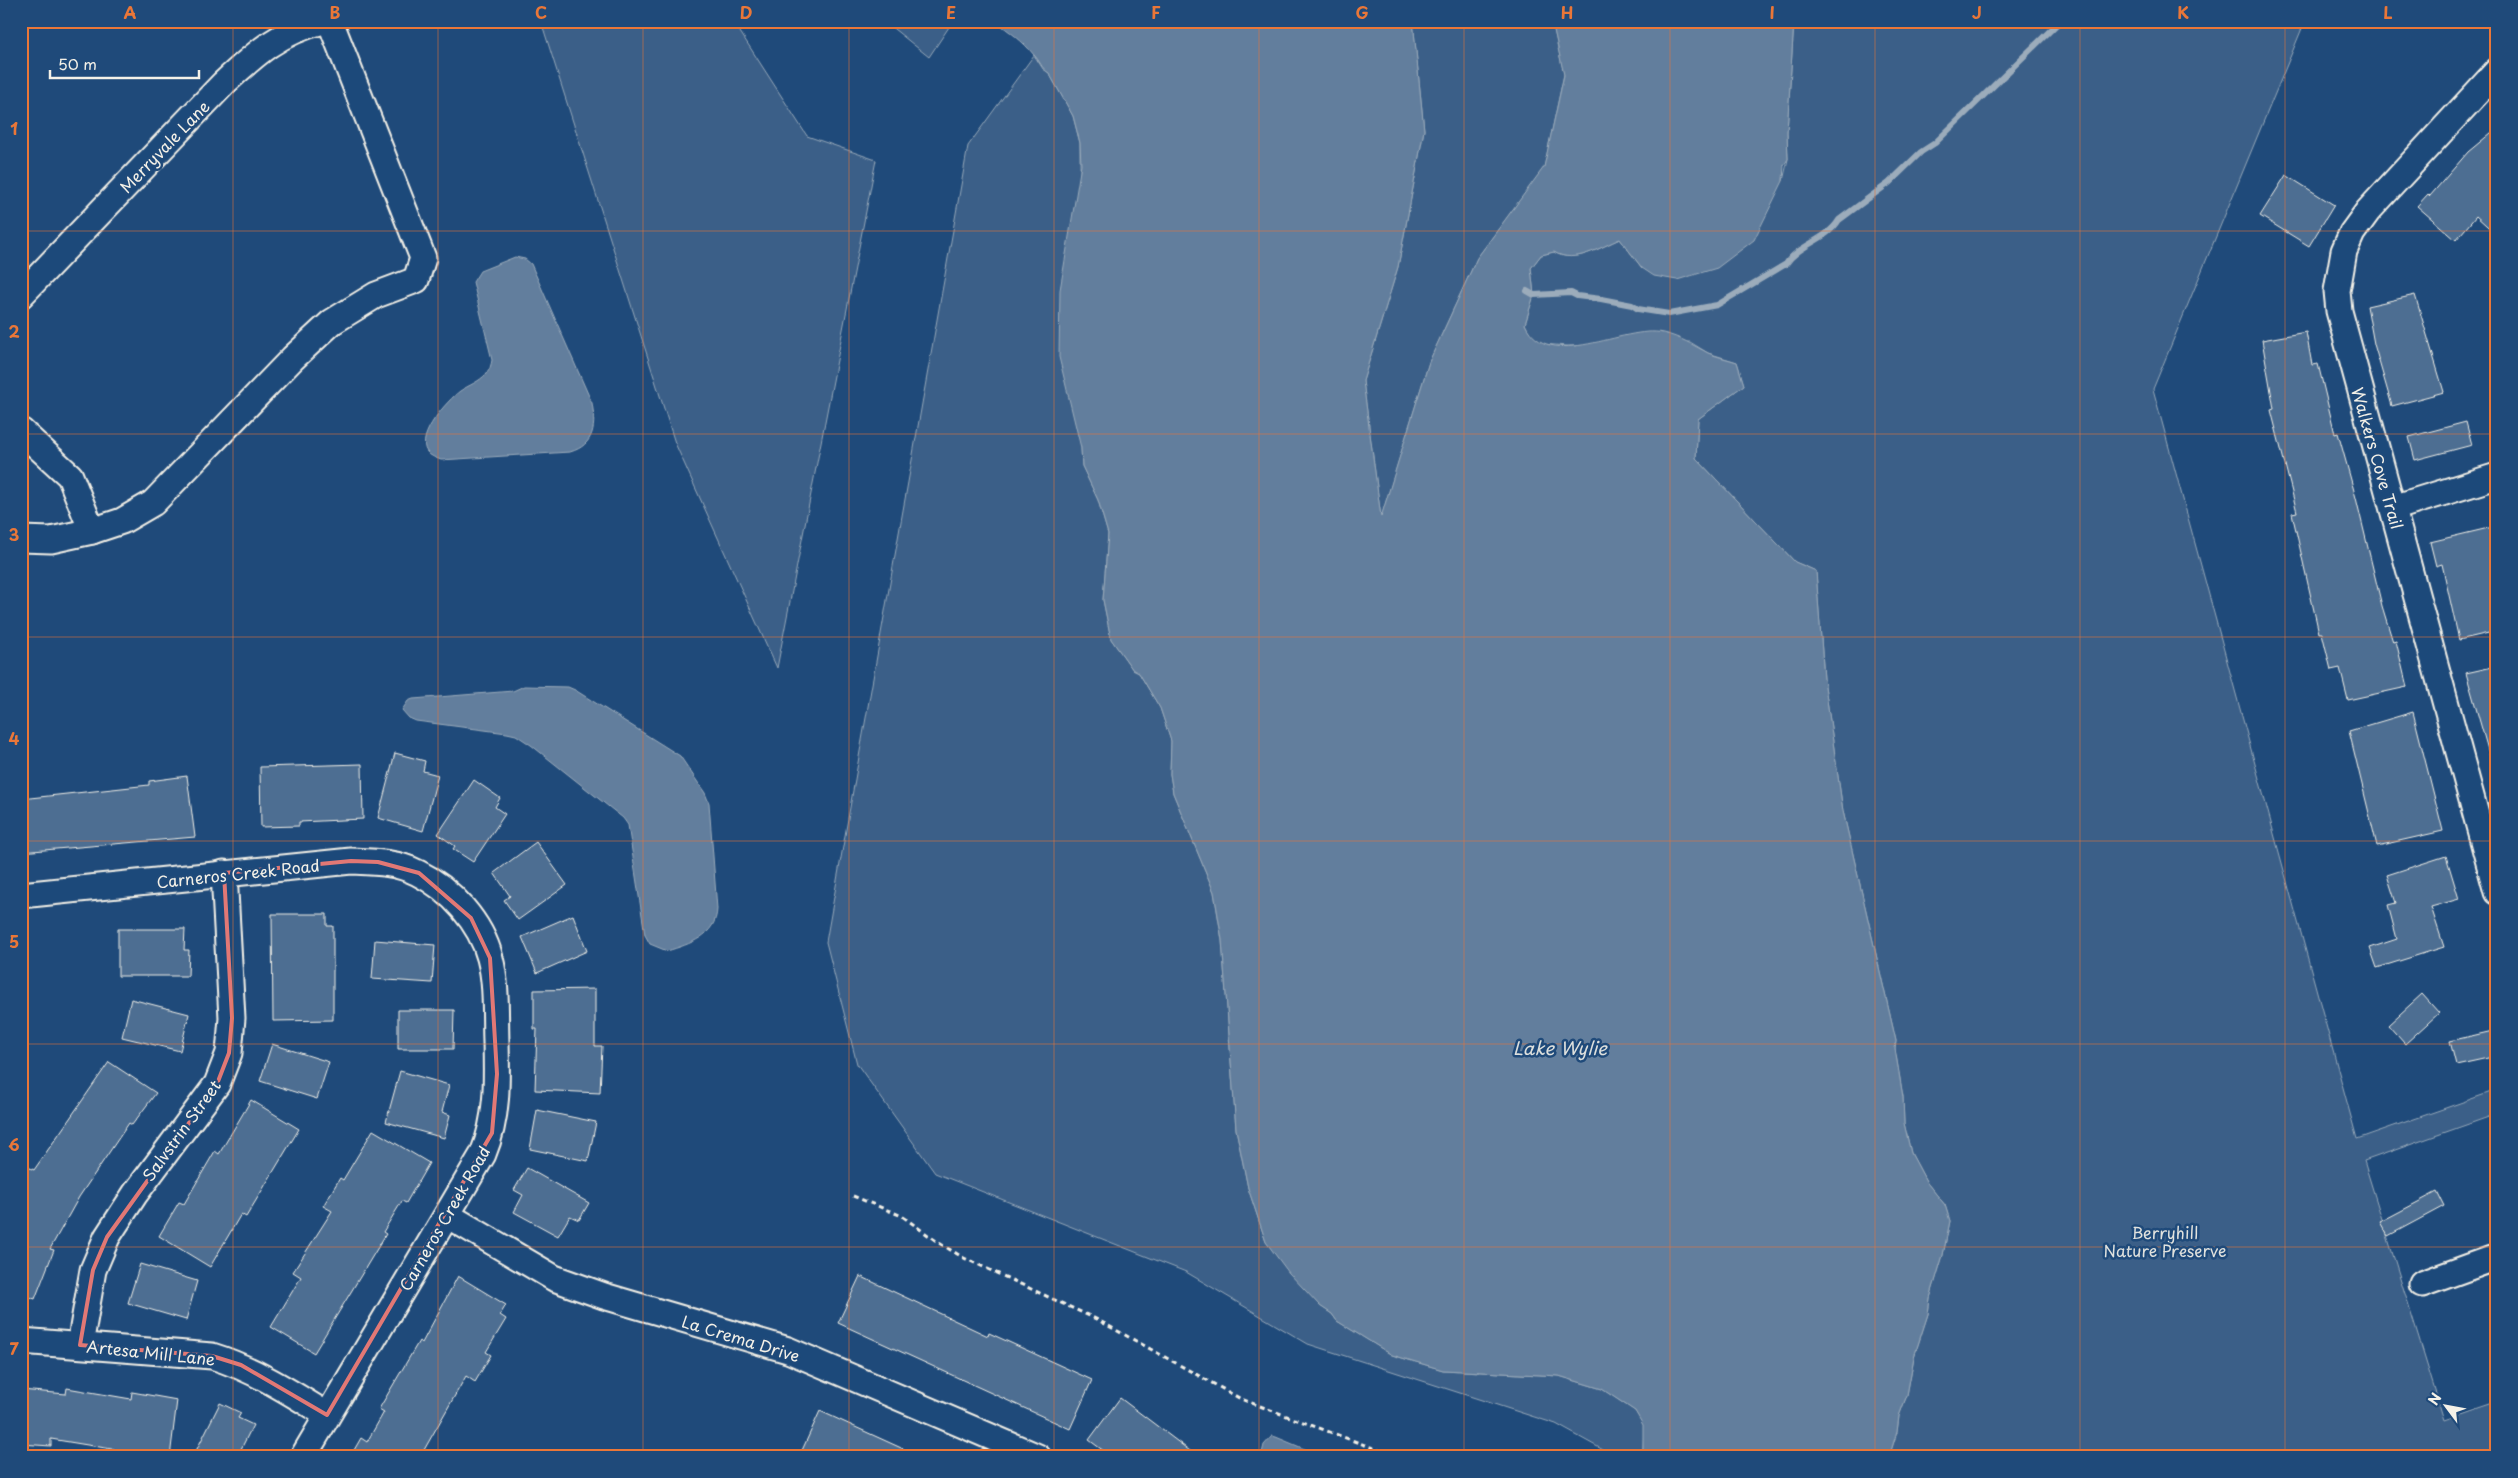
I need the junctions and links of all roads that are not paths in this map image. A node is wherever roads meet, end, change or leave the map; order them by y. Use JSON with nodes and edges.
{"nodes":[{"id":1,"x":323,"y":21,"type":"edge"},
{"id":2,"x":330,"y":21,"type":"edge"},
{"id":3,"x":2497,"y":71,"type":"edge"},
{"id":4,"x":21,"y":295,"type":"edge"},
{"id":5,"x":21,"y":430,"type":"edge"},
{"id":6,"x":2497,"y":476,"type":"edge"},
{"id":7,"x":2393,"y":508,"type":"junction"},
{"id":8,"x":92,"y":531,"type":"junction"},
{"id":9,"x":21,"y":539,"type":"edge"},
{"id":10,"x":224,"y":873,"type":"junction"},
{"id":11,"x":2497,"y":892,"type":"edge"},
{"id":12,"x":21,"y":895,"type":"edge"},
{"id":13,"x":447,"y":1215,"type":"junction"},
{"id":14,"x":2497,"y":1257,"type":"edge"},
{"id":15,"x":2422,"y":1284,"type":"dead end"},
{"id":16,"x":21,"y":1341,"type":"edge"},
{"id":17,"x":80,"y":1345,"type":"junction"},
{"id":18,"x":327,"y":1415,"type":"junction"},
{"id":19,"x":303,"y":1457,"type":"edge"},
{"id":20,"x":1038,"y":1457,"type":"edge"}],
"edges":[{"from":1,"to":4,"type":"street","name":"Merryvale Lane"},
{"from":2,"to":8,"type":"street"},
{"from":3,"to":7,"type":"street","name":"Walkers Cove Trail"},
{"from":5,"to":8,"type":"street"},
{"from":6,"to":7,"type":"street"},
{"from":7,"to":11,"type":"street","name":"Walkers Cove Trail"},
{"from":8,"to":9,"type":"street"},
{"from":10,"to":12,"type":"street","name":"Carneros Creek Road"},
{"from":10,"to":13,"type":"street","name":"Carneros Creek Road"},
{"from":10,"to":17,"type":"street","name":"Salvstrin Street"},
{"from":13,"to":18,"type":"street","name":"Carneros Creek Road"},
{"from":13,"to":20,"type":"street","name":"La Crema Drive"},
{"from":14,"to":15,"type":"street"},
{"from":16,"to":17,"type":"street","name":"Artesa Mill Lane"},
{"from":17,"to":18,"type":"street","name":"Artesa Mill Lane"},
{"from":18,"to":19,"type":"street","name":"Carneros Creek Road"}]}
